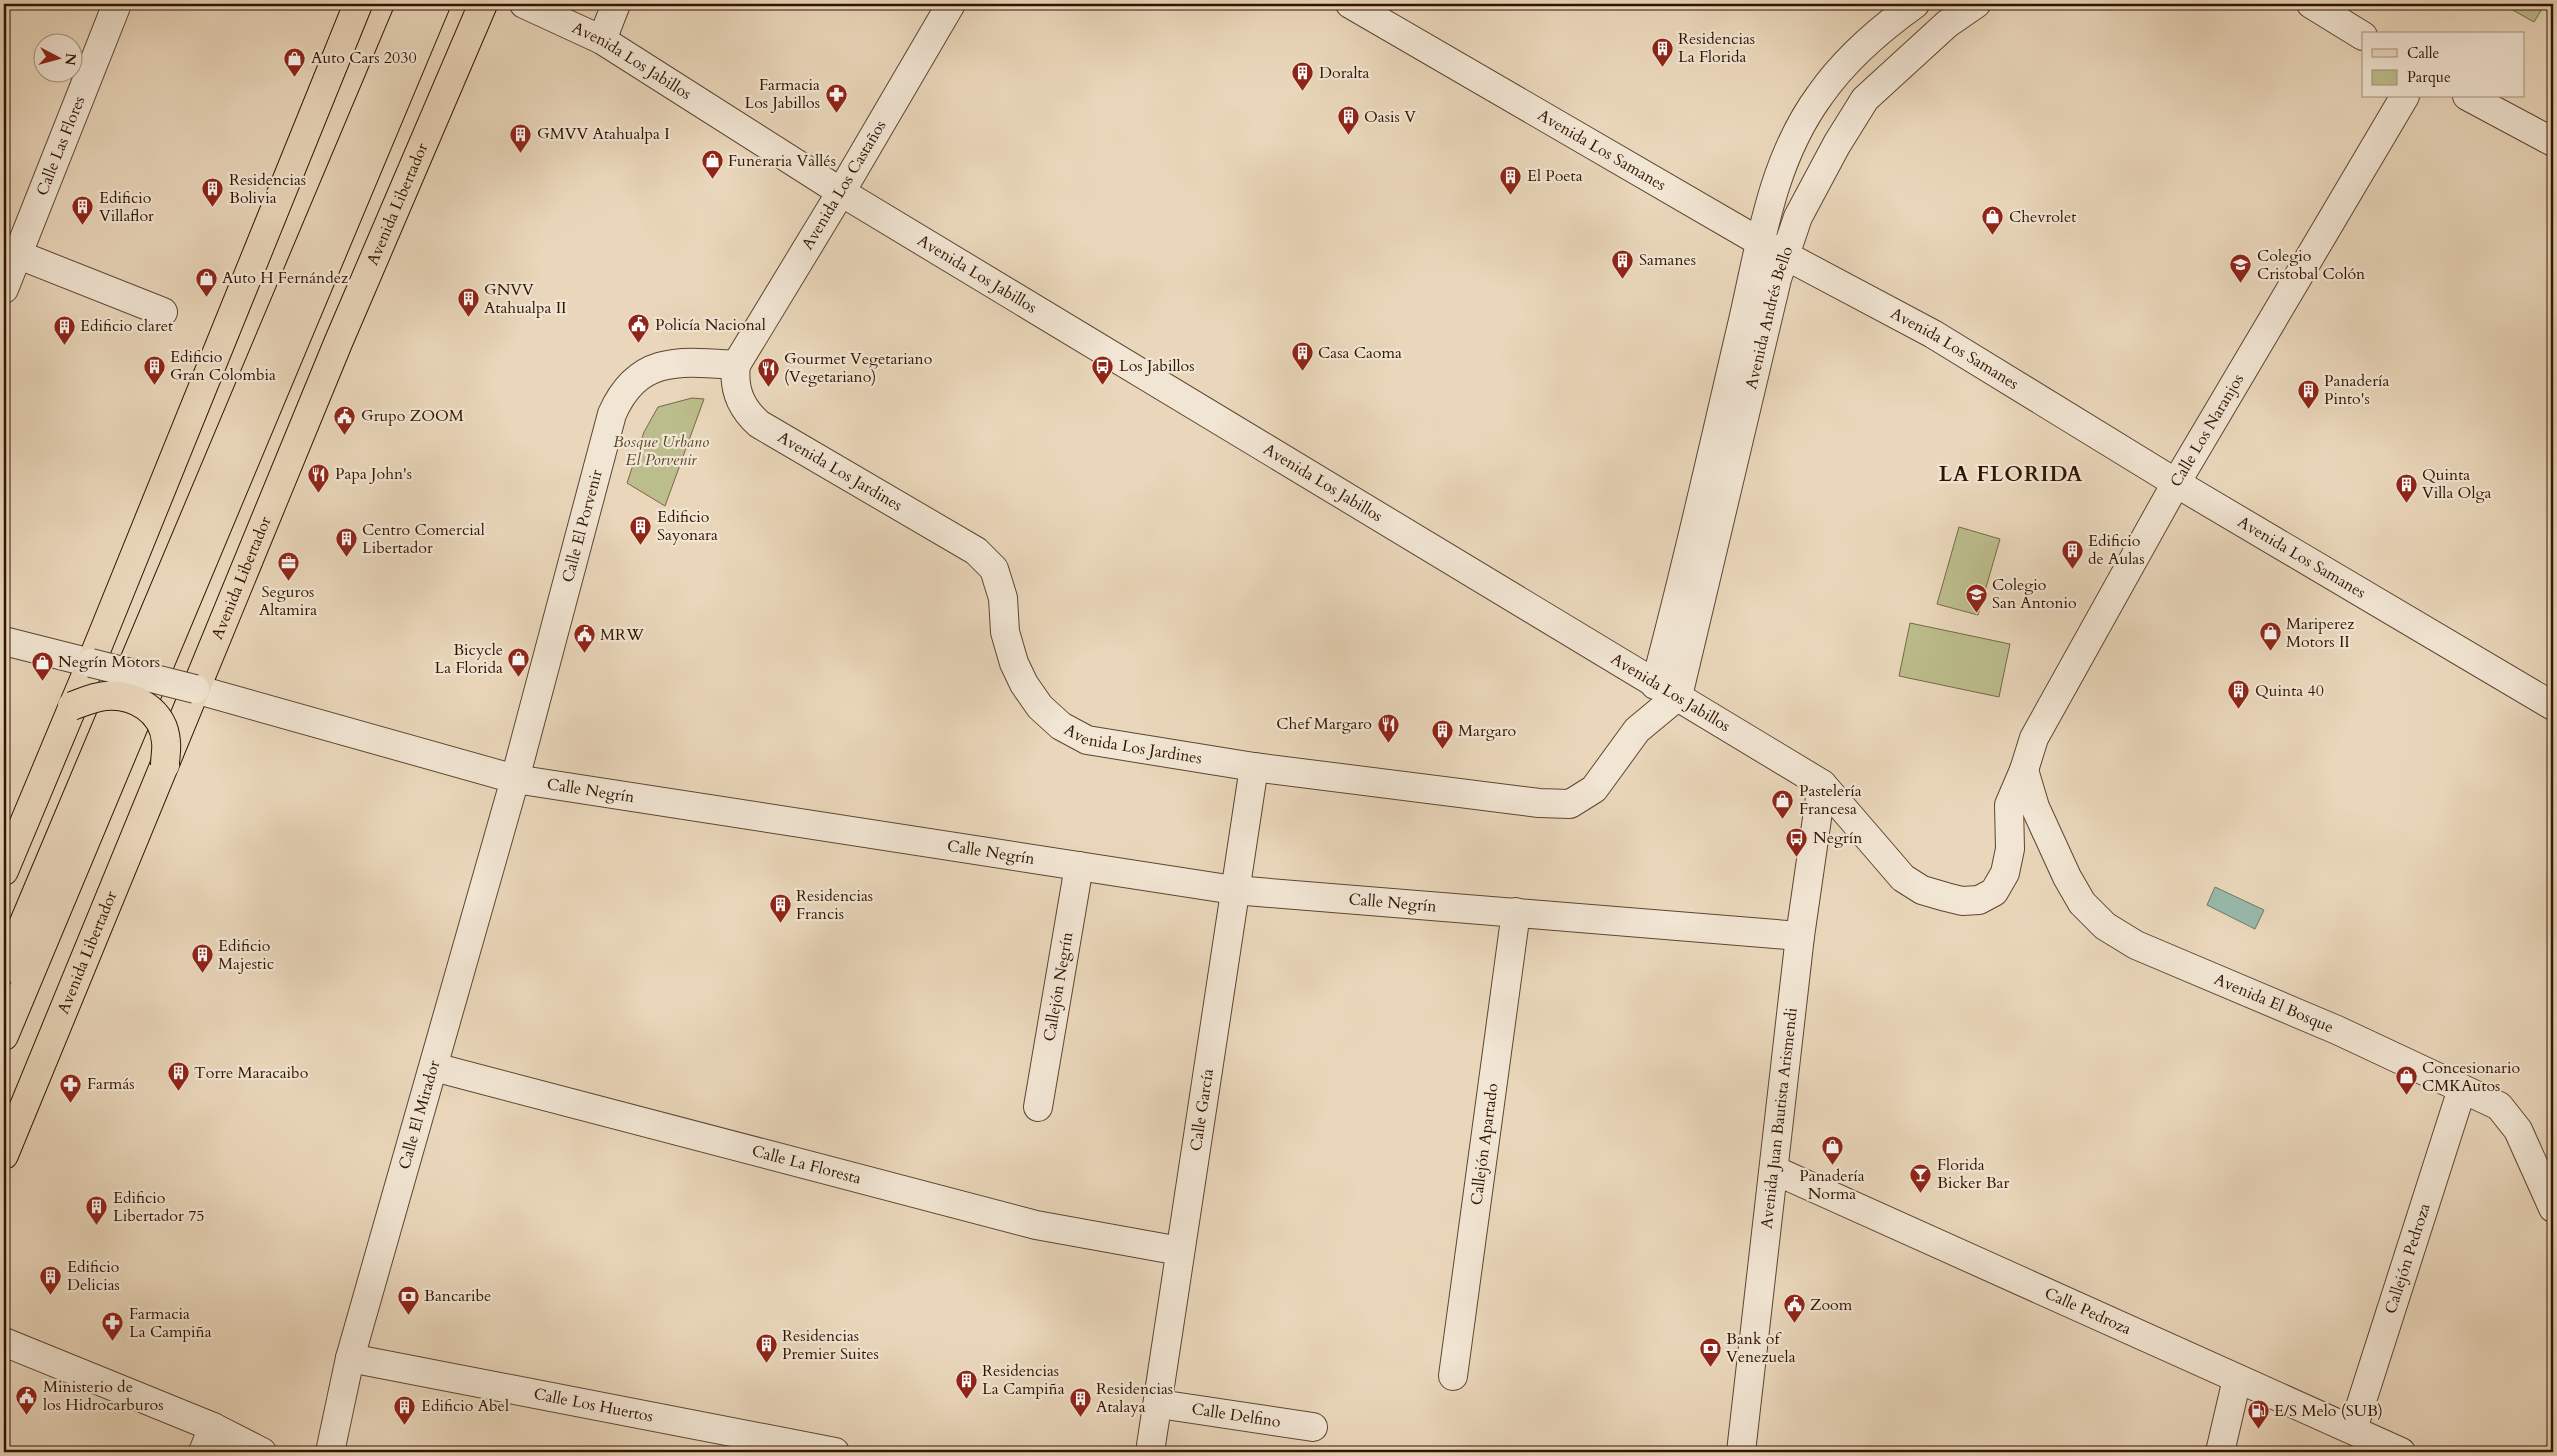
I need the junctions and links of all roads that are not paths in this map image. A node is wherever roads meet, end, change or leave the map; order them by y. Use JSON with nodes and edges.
{"nodes":[{"id":1,"x":118,"y":4,"type":"edge"},
{"id":2,"x":358,"y":4,"type":"edge"},
{"id":3,"x":411,"y":4,"type":"edge"},
{"id":4,"x":436,"y":4,"type":"edge"},
{"id":5,"x":483,"y":4,"type":"edge"},
{"id":6,"x":524,"y":4,"type":"edge"},
{"id":7,"x":616,"y":4,"type":"edge"},
{"id":8,"x":951,"y":4,"type":"edge"},
{"id":9,"x":1350,"y":4,"type":"edge"},
{"id":10,"x":1915,"y":4,"type":"edge"},
{"id":11,"x":1976,"y":4,"type":"edge"},
{"id":12,"x":2311,"y":4,"type":"edge"},
{"id":13,"x":2362,"y":35,"type":"edge"},
{"id":14,"x":602,"y":40,"type":"junction"},
{"id":15,"x":2404,"y":98,"type":"edge"},
{"id":16,"x":2472,"y":98,"type":"edge"},
{"id":17,"x":2551,"y":135,"type":"edge"},
{"id":18,"x":841,"y":192,"type":"junction"},
{"id":19,"x":1760,"y":242,"type":"junction"},
{"id":20,"x":10,"y":252,"type":"edge"},
{"id":21,"x":1785,"y":255,"type":"junction"},
{"id":22,"x":4,"y":289,"type":"edge"},
{"id":23,"x":163,"y":312,"type":"dead end"},
{"id":24,"x":736,"y":365,"type":"junction"},
{"id":25,"x":2176,"y":483,"type":"junction"},
{"id":26,"x":4,"y":641,"type":"edge"},
{"id":27,"x":92,"y":663,"type":"junction"},
{"id":28,"x":195,"y":689,"type":"junction"},
{"id":29,"x":1666,"y":690,"type":"junction"},
{"id":30,"x":72,"y":706,"type":"junction"},
{"id":31,"x":2553,"y":706,"type":"edge"},
{"id":32,"x":165,"y":765,"type":"junction"},
{"id":33,"x":1254,"y":767,"type":"junction"},
{"id":34,"x":2024,"y":770,"type":"junction"},
{"id":35,"x":515,"y":780,"type":"junction"},
{"id":36,"x":1822,"y":784,"type":"junction"},
{"id":37,"x":1079,"y":866,"type":"junction"},
{"id":38,"x":4,"y":871,"type":"edge"},
{"id":39,"x":1234,"y":890,"type":"junction"},
{"id":40,"x":1516,"y":912,"type":"junction"},
{"id":41,"x":1800,"y":936,"type":"junction"},
{"id":42,"x":4,"y":970,"type":"edge"},
{"id":43,"x":4,"y":1036,"type":"edge"},
{"id":44,"x":434,"y":1067,"type":"junction"},
{"id":45,"x":2462,"y":1089,"type":"junction"},
{"id":46,"x":1038,"y":1108,"type":"dead end"},
{"id":47,"x":4,"y":1155,"type":"edge"},
{"id":48,"x":2543,"y":1159,"type":"edge"},
{"id":49,"x":1774,"y":1170,"type":"junction"},
{"id":50,"x":2553,"y":1208,"type":"edge"},
{"id":51,"x":1180,"y":1251,"type":"junction"},
{"id":52,"x":4,"y":1342,"type":"edge"},
{"id":53,"x":350,"y":1358,"type":"junction"},
{"id":54,"x":1453,"y":1376,"type":"dead end"},
{"id":55,"x":2237,"y":1379,"type":"junction"},
{"id":56,"x":1159,"y":1404,"type":"junction"},
{"id":57,"x":213,"y":1427,"type":"junction"},
{"id":58,"x":1313,"y":1427,"type":"dead end"},
{"id":59,"x":2353,"y":1429,"type":"junction"},
{"id":60,"x":744,"y":1444,"type":"edge"},
{"id":61,"x":203,"y":1452,"type":"edge"},
{"id":62,"x":262,"y":1452,"type":"edge"},
{"id":63,"x":330,"y":1452,"type":"edge"},
{"id":64,"x":835,"y":1452,"type":"edge"},
{"id":65,"x":1150,"y":1452,"type":"edge"},
{"id":66,"x":1741,"y":1452,"type":"edge"},
{"id":67,"x":2220,"y":1452,"type":"edge"},
{"id":68,"x":2401,"y":1452,"type":"edge"}],
"edges":[{"from":1,"to":20,"type":"street","name":"Calle Las Flores"},
{"from":2,"to":27,"type":"main road"},
{"from":3,"to":42,"type":"main road"},
{"from":4,"to":43,"type":"main road"},
{"from":5,"to":28,"type":"main road","name":"Avenida Libertador"},
{"from":6,"to":14,"type":"street","name":"Avenida Los Jabillos"},
{"from":7,"to":14,"type":"street"},
{"from":8,"to":18,"type":"street","name":"Avenida Los Castaños"},
{"from":9,"to":19,"type":"street","name":"Avenida Los Samanes"},
{"from":10,"to":19,"type":"street","name":"Avenida Andrés Bello"},
{"from":11,"to":21,"type":"street","name":"Avenida Andrés Bello"},
{"from":12,"to":13,"type":"street"},
{"from":14,"to":18,"type":"street","name":"Avenida Los Jabillos"},
{"from":15,"to":25,"type":"street","name":"Calle Los Naranjos"},
{"from":16,"to":17,"type":"street"},
{"from":18,"to":24,"type":"street","name":"Avenida Los Castaños"},
{"from":18,"to":29,"type":"street","name":"Avenida Los Jabillos"},
{"from":19,"to":21,"type":"street","name":"Avenida Los Samanes"},
{"from":19,"to":29,"type":"street","name":"Avenida Andrés Bello"},
{"from":20,"to":22,"type":"street","name":"Calle Las Flores"},
{"from":20,"to":23,"type":"street"},
{"from":21,"to":25,"type":"street","name":"Avenida Los Samanes"},
{"from":21,"to":29,"type":"street","name":"Avenida Andrés Bello"},
{"from":24,"to":33,"type":"street","name":"Avenida Los Jardines"},
{"from":24,"to":35,"type":"street","name":"Calle El Porvenir"},
{"from":25,"to":31,"type":"street","name":"Avenida Los Samanes"},
{"from":25,"to":34,"type":"street","name":"Calle Los Naranjos"},
{"from":26,"to":27,"type":"street"},
{"from":27,"to":28,"type":"street","name":"Calle Negrín","bridge":true},
{"from":27,"to":30,"type":"main road"},
{"from":28,"to":32,"type":"main road","name":"Avenida Libertador"},
{"from":28,"to":35,"type":"street","name":"Calle Negrín"},
{"from":29,"to":33,"type":"street","name":"Avenida Los Jardines"},
{"from":29,"to":36,"type":"street","name":"Avenida Los Jabillos"},
{"from":30,"to":32,"type":"main road","bridge":true},
{"from":30,"to":38,"type":"main road"},
{"from":32,"to":47,"type":"main road","name":"Avenida Libertador"},
{"from":33,"to":39,"type":"street","name":"Calle García"},
{"from":34,"to":36,"type":"street","name":"Avenida Los Jabillos"},
{"from":34,"to":45,"type":"street","name":"Avenida El Bosque"},
{"from":35,"to":37,"type":"street","name":"Calle Negrín"},
{"from":35,"to":44,"type":"street","name":"Calle El Mirador"},
{"from":36,"to":41,"type":"street","name":"Avenida Juan Bautista Arismendi"},
{"from":37,"to":39,"type":"street","name":"Calle Negrín"},
{"from":37,"to":46,"type":"street","name":"Callejón Negrín"},
{"from":39,"to":40,"type":"street","name":"Calle Negrín"},
{"from":39,"to":51,"type":"street","name":"Calle García"},
{"from":40,"to":41,"type":"street","name":"Calle Negrín"},
{"from":40,"to":54,"type":"street","name":"Callejón Apartado"},
{"from":41,"to":49,"type":"street","name":"Avenida Juan Bautista Arismendi"},
{"from":44,"to":51,"type":"street","name":"Calle La Floresta"},
{"from":44,"to":53,"type":"street","name":"Calle El Mirador"},
{"from":45,"to":48,"type":"street","name":"Avenida El Bosque"},
{"from":45,"to":59,"type":"street","name":"Callejón Pedroza"},
{"from":48,"to":50,"type":"street","name":"Avenida El Bosque"},
{"from":49,"to":55,"type":"street","name":"Calle Pedroza"},
{"from":49,"to":66,"type":"street","name":"Avenida Juan Bautista Arismendi"},
{"from":51,"to":56,"type":"street","name":"Calle García"},
{"from":52,"to":57,"type":"street"},
{"from":53,"to":60,"type":"street","name":"Calle Los Huertos"},
{"from":53,"to":63,"type":"street","name":"Calle El Mirador"},
{"from":55,"to":59,"type":"street","name":"Calle Pedroza"},
{"from":55,"to":67,"type":"street"},
{"from":56,"to":58,"type":"street","name":"Calle Delfino"},
{"from":56,"to":65,"type":"street","name":"Calle García"},
{"from":57,"to":61,"type":"street"},
{"from":57,"to":62,"type":"street"},
{"from":59,"to":68,"type":"street","name":"Calle Pedroza"},
{"from":60,"to":64,"type":"street","name":"Calle Los Huertos"}]}
